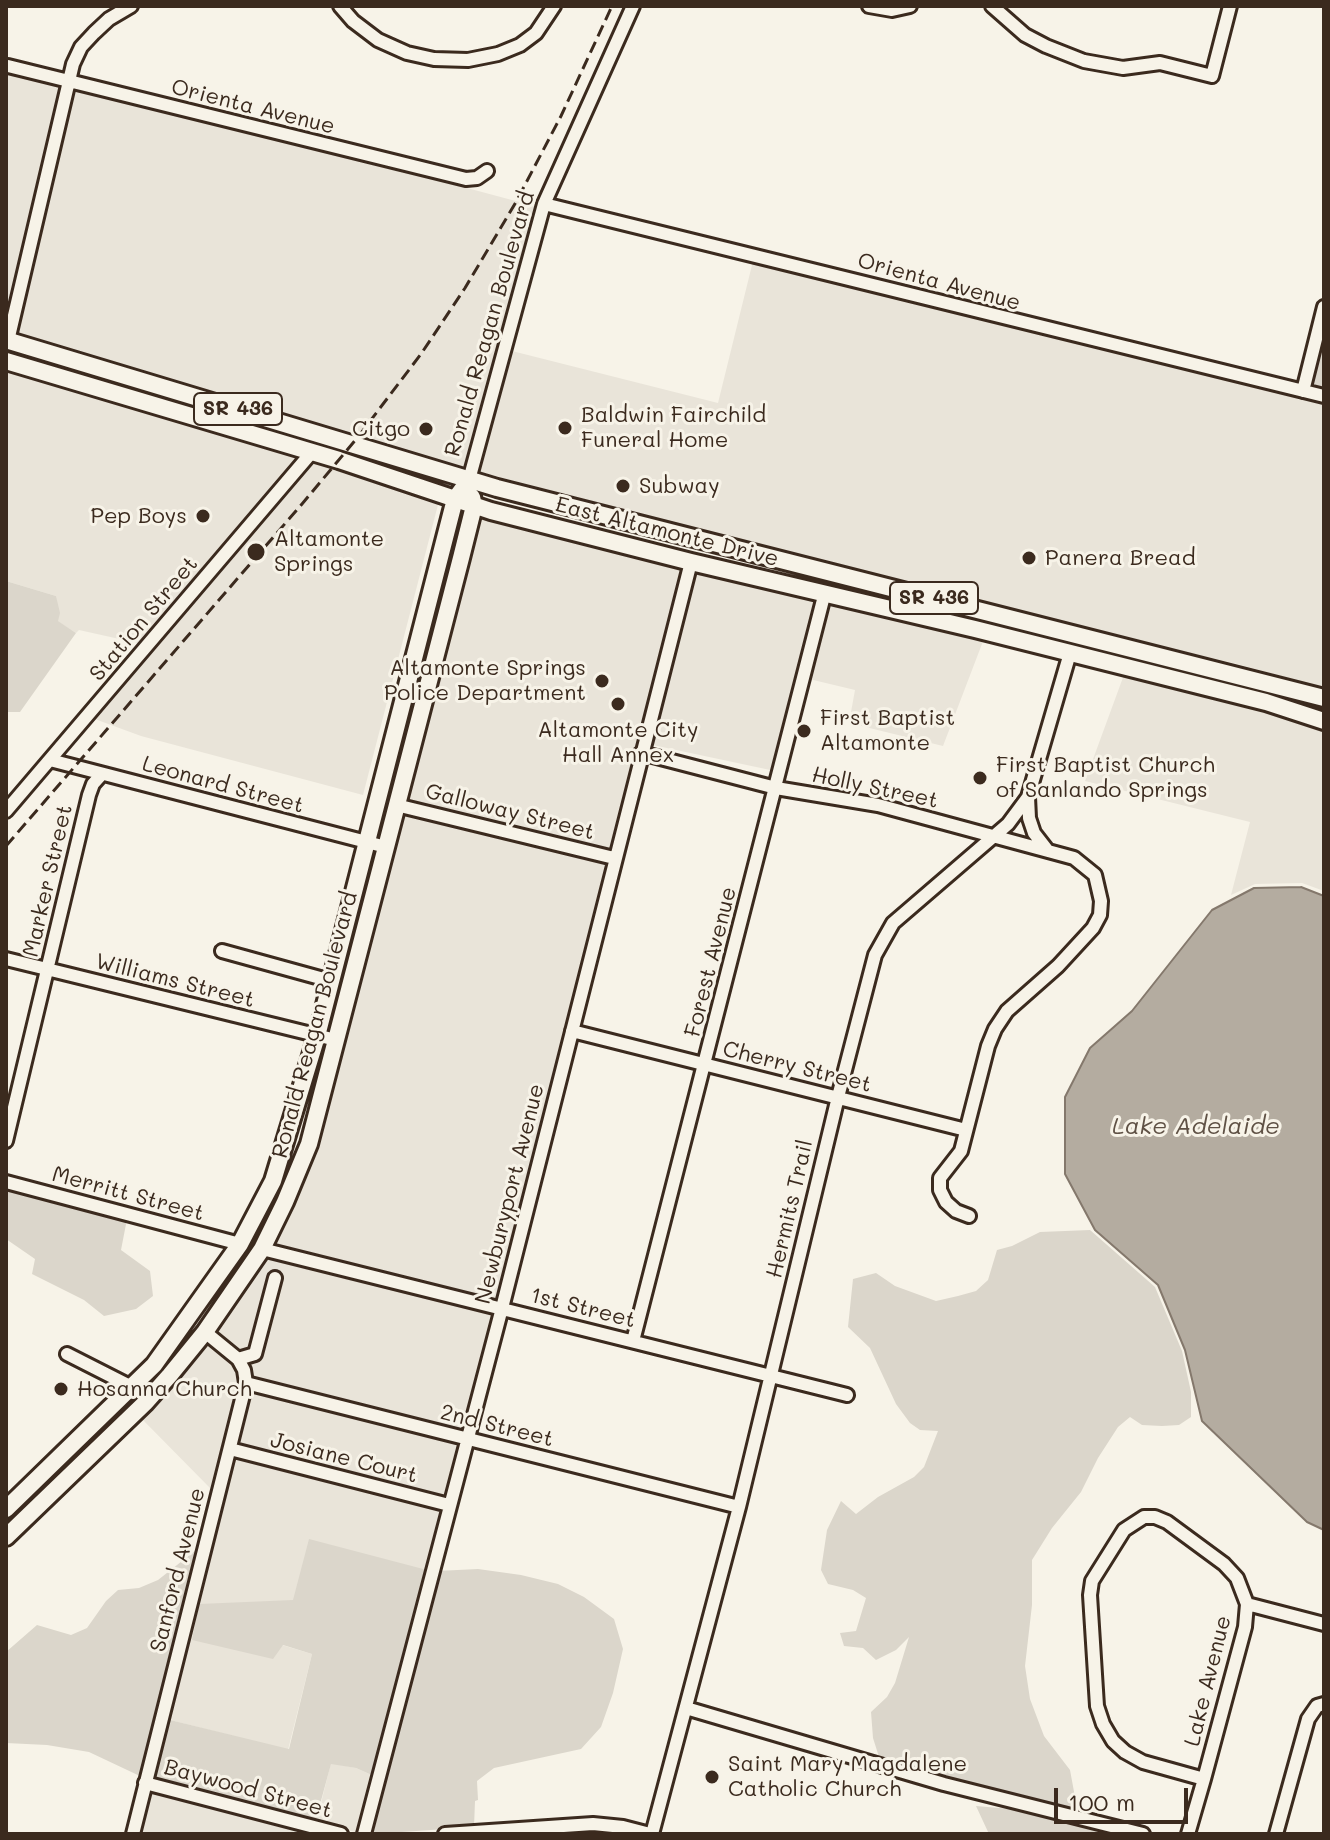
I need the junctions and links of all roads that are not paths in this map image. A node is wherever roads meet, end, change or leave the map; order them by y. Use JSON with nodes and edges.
{"nodes":[{"id":1,"x":131,"y":6,"type":"edge"},
{"id":2,"x":340,"y":6,"type":"edge"},
{"id":3,"x":554,"y":6,"type":"edge"},
{"id":4,"x":633,"y":6,"type":"edge"},
{"id":5,"x":869,"y":6,"type":"edge"},
{"id":6,"x":910,"y":6,"type":"edge"},
{"id":7,"x":992,"y":6,"type":"edge"},
{"id":8,"x":1230,"y":6,"type":"edge"},
{"id":9,"x":8,"y":66,"type":"edge"},
{"id":10,"x":68,"y":82,"type":"junction"},
{"id":11,"x":487,"y":171,"type":"dead end"},
{"id":12,"x":544,"y":204,"type":"junction"},
{"id":13,"x":1324,"y":307,"type":"edge"},
{"id":14,"x":7,"y":341,"type":"edge"},
{"id":15,"x":6,"y":360,"type":"edge"},
{"id":16,"x":95,"y":368,"type":"junction"},
{"id":17,"x":1303,"y":391,"type":"junction"},
{"id":18,"x":191,"y":395,"type":"junction"},
{"id":19,"x":1324,"y":396,"type":"edge"},
{"id":20,"x":159,"y":406,"type":"junction"},
{"id":21,"x":233,"y":407,"type":"junction"},
{"id":22,"x":203,"y":419,"type":"junction"},
{"id":23,"x":312,"y":452,"type":"junction"},
{"id":24,"x":469,"y":480,"type":"junction"},
{"id":25,"x":455,"y":499,"type":"junction"},
{"id":26,"x":474,"y":506,"type":"junction"},
{"id":27,"x":718,"y":544,"type":"junction"},
{"id":28,"x":691,"y":562,"type":"junction"},
{"id":29,"x":900,"y":590,"type":"junction"},
{"id":30,"x":825,"y":592,"type":"junction"},
{"id":31,"x":870,"y":603,"type":"junction"},
{"id":32,"x":1077,"y":634,"type":"junction"},
{"id":33,"x":1097,"y":639,"type":"junction"},
{"id":34,"x":1048,"y":647,"type":"junction"},
{"id":35,"x":1070,"y":653,"type":"junction"},
{"id":36,"x":1230,"y":673,"type":"junction"},
{"id":37,"x":1208,"y":688,"type":"junction"},
{"id":38,"x":1324,"y":698,"type":"edge"},
{"id":39,"x":1324,"y":721,"type":"edge"},
{"id":40,"x":641,"y":753,"type":"junction"},
{"id":41,"x":50,"y":760,"type":"junction"},
{"id":42,"x":102,"y":774,"type":"junction"},
{"id":43,"x":776,"y":788,"type":"junction"},
{"id":44,"x":1028,"y":797,"type":"junction"},
{"id":45,"x":396,"y":805,"type":"junction"},
{"id":46,"x":6,"y":811,"type":"edge"},
{"id":47,"x":993,"y":837,"type":"junction"},
{"id":48,"x":366,"y":842,"type":"junction"},
{"id":49,"x":386,"y":847,"type":"junction"},
{"id":50,"x":1048,"y":851,"type":"junction"},
{"id":51,"x":614,"y":858,"type":"junction"},
{"id":52,"x":222,"y":951,"type":"dead end"},
{"id":53,"x":6,"y":959,"type":"edge"},
{"id":54,"x":49,"y":970,"type":"junction"},
{"id":55,"x":331,"y":981,"type":"junction"},
{"id":56,"x":572,"y":1031,"type":"junction"},
{"id":57,"x":317,"y":1036,"type":"junction"},
{"id":58,"x":336,"y":1040,"type":"junction"},
{"id":59,"x":705,"y":1065,"type":"junction"},
{"id":60,"x":838,"y":1097,"type":"junction"},
{"id":61,"x":966,"y":1130,"type":"junction"},
{"id":62,"x":6,"y":1141,"type":"edge"},
{"id":63,"x":6,"y":1182,"type":"edge"},
{"id":64,"x":969,"y":1216,"type":"dead end"},
{"id":65,"x":240,"y":1244,"type":"junction"},
{"id":66,"x":262,"y":1249,"type":"junction"},
{"id":67,"x":275,"y":1278,"type":"dead end"},
{"id":68,"x":502,"y":1308,"type":"junction"},
{"id":69,"x":205,"y":1332,"type":"junction"},
{"id":70,"x":633,"y":1341,"type":"junction"},
{"id":71,"x":67,"y":1354,"type":"dead end"},
{"id":72,"x":238,"y":1359,"type":"junction"},
{"id":73,"x":771,"y":1376,"type":"junction"},
{"id":74,"x":246,"y":1383,"type":"junction"},
{"id":75,"x":132,"y":1387,"type":"junction"},
{"id":76,"x":847,"y":1395,"type":"dead end"},
{"id":77,"x":466,"y":1439,"type":"junction"},
{"id":78,"x":230,"y":1449,"type":"junction"},
{"id":79,"x":449,"y":1505,"type":"junction"},
{"id":80,"x":739,"y":1507,"type":"junction"},
{"id":81,"x":6,"y":1509,"type":"edge"},
{"id":82,"x":6,"y":1537,"type":"edge"},
{"id":83,"x":1247,"y":1604,"type":"junction"},
{"id":84,"x":1324,"y":1624,"type":"edge"},
{"id":85,"x":1321,"y":1705,"type":"edge"},
{"id":86,"x":686,"y":1708,"type":"junction"},
{"id":87,"x":1204,"y":1779,"type":"junction"},
{"id":88,"x":145,"y":1783,"type":"junction"},
{"id":89,"x":133,"y":1834,"type":"edge"},
{"id":90,"x":341,"y":1834,"type":"edge"},
{"id":91,"x":364,"y":1834,"type":"edge"},
{"id":92,"x":445,"y":1834,"type":"edge"},
{"id":93,"x":651,"y":1834,"type":"edge"},
{"id":94,"x":1143,"y":1834,"type":"edge"},
{"id":95,"x":1188,"y":1834,"type":"edge"},
{"id":96,"x":1276,"y":1834,"type":"edge"}],
"edges":[{"from":1,"to":10,"type":"street"},
{"from":2,"to":3,"type":"street"},
{"from":4,"to":12,"type":"street","name":"Ronald Reagan Boulevard"},
{"from":5,"to":6,"type":"street"},
{"from":7,"to":8,"type":"street"},
{"from":9,"to":10,"type":"street","name":"Orienta Avenue"},
{"from":10,"to":11,"type":"street","name":"Orienta Avenue"},
{"from":10,"to":14,"type":"street"},
{"from":12,"to":17,"type":"street","name":"Orienta Avenue"},
{"from":12,"to":24,"type":"street","name":"Ronald Reagan Boulevard"},
{"from":13,"to":17,"type":"street"},
{"from":14,"to":16,"type":"main road","name":"East Altamonte Drive","number":"SR 436"},
{"from":15,"to":16,"type":"main road"},
{"from":15,"to":20,"type":"main road","name":"East Altamonte Drive","number":"SR 436"},
{"from":16,"to":18,"type":"main road","name":"East Altamonte Drive","number":"SR 436"},
{"from":17,"to":19,"type":"street","name":"Orienta Avenue"},
{"from":18,"to":20,"type":"main road"},
{"from":18,"to":21,"type":"main road","name":"East Altamonte Drive","number":"SR 436"},
{"from":20,"to":22,"type":"main road","name":"East Altamonte Drive","number":"SR 436"},
{"from":21,"to":22,"type":"main road"},
{"from":21,"to":24,"type":"main road","name":"East Altamonte Drive","number":"SR 436"},
{"from":22,"to":23,"type":"main road","name":"East Altamonte Drive","number":"SR 436"},
{"from":23,"to":25,"type":"main road","name":"East Altamonte Drive","number":"SR 436"},
{"from":23,"to":41,"type":"street","name":"Station Street"},
{"from":24,"to":25,"type":"main road","name":"Ronald Reagan Boulevard"},
{"from":24,"to":26,"type":"main road","name":"Ronald Reagan Boulevard"},
{"from":24,"to":27,"type":"main road","name":"East Altamonte Drive","number":"SR 436"},
{"from":25,"to":26,"type":"main road","name":"East Altamonte Drive","number":"SR 436"},
{"from":25,"to":48,"type":"main road","name":"Ronald Reagan Boulevard"},
{"from":26,"to":28,"type":"main road","name":"East Altamonte Drive","number":"SR 436"},
{"from":26,"to":45,"type":"main road","name":"Ronald Reagan Boulevard"},
{"from":27,"to":28,"type":"main road"},
{"from":27,"to":29,"type":"main road","name":"East Altamonte Drive","number":"SR 436"},
{"from":28,"to":30,"type":"main road","name":"East Altamonte Drive","number":"SR 436"},
{"from":28,"to":40,"type":"street","name":"Newburyport Avenue"},
{"from":29,"to":31,"type":"main road"},
{"from":29,"to":32,"type":"main road","name":"East Altamonte Drive","number":"SR 436"},
{"from":30,"to":31,"type":"main road","name":"East Altamonte Drive","number":"SR 436"},
{"from":30,"to":43,"type":"street","name":"Forest Avenue"},
{"from":31,"to":34,"type":"main road","name":"East Altamonte Drive","number":"SR 436"},
{"from":32,"to":33,"type":"main road","name":"East Altamonte Drive","number":"SR 436"},
{"from":32,"to":34,"type":"main road"},
{"from":33,"to":35,"type":"main road"},
{"from":33,"to":36,"type":"main road","name":"East Altamonte Drive","number":"SR 436"},
{"from":34,"to":35,"type":"main road","name":"East Altamonte Drive","number":"SR 436"},
{"from":35,"to":37,"type":"main road","name":"East Altamonte Drive","number":"SR 436"},
{"from":35,"to":44,"type":"street","name":"Hermits Trail"},
{"from":36,"to":37,"type":"main road"},
{"from":36,"to":38,"type":"main road","name":"East Altamonte Drive","number":"SR 436"},
{"from":37,"to":39,"type":"main road","name":"East Altamonte Drive","number":"SR 436"},
{"from":40,"to":43,"type":"street","name":"Holly Street"},
{"from":40,"to":51,"type":"street","name":"Newburyport Avenue"},
{"from":41,"to":42,"type":"street","name":"Leonard Street"},
{"from":41,"to":46,"type":"street","name":"Station Street"},
{"from":42,"to":48,"type":"street","name":"Leonard Street"},
{"from":42,"to":54,"type":"street","name":"Marker Street"},
{"from":43,"to":47,"type":"street","name":"Holly Street"},
{"from":43,"to":59,"type":"street","name":"Forest Avenue"},
{"from":44,"to":47,"type":"street","name":"Hermits Trail"},
{"from":44,"to":50,"type":"street"},
{"from":45,"to":49,"type":"main road","name":"Ronald Reagan Boulevard"},
{"from":45,"to":51,"type":"street","name":"Galloway Street"},
{"from":47,"to":50,"type":"street","name":"Holly Street"},
{"from":47,"to":60,"type":"street","name":"Hermits Trail"},
{"from":48,"to":49,"type":"street","name":"Leonard Street"},
{"from":48,"to":55,"type":"main road","name":"Ronald Reagan Boulevard"},
{"from":49,"to":58,"type":"main road","name":"Ronald Reagan Boulevard"},
{"from":50,"to":61,"type":"street","name":"Holly Street"},
{"from":51,"to":56,"type":"street","name":"Newburyport Avenue"},
{"from":52,"to":55,"type":"street"},
{"from":53,"to":54,"type":"street","name":"Williams Street"},
{"from":54,"to":57,"type":"street","name":"Williams Street"},
{"from":54,"to":62,"type":"street","name":"Marker Street"},
{"from":55,"to":57,"type":"main road","name":"Ronald Reagan Boulevard"},
{"from":56,"to":59,"type":"street","name":"Cherry Street"},
{"from":56,"to":68,"type":"street","name":"Newburyport Avenue"},
{"from":57,"to":58,"type":"street","name":"Williams Street"},
{"from":57,"to":65,"type":"main road","name":"Ronald Reagan Boulevard"},
{"from":58,"to":66,"type":"main road","name":"Ronald Reagan Boulevard"},
{"from":59,"to":60,"type":"street","name":"Cherry Street"},
{"from":59,"to":70,"type":"street","name":"Forest Avenue"},
{"from":60,"to":61,"type":"street","name":"Cherry Street"},
{"from":60,"to":73,"type":"street","name":"Hermits Trail"},
{"from":61,"to":64,"type":"street"},
{"from":63,"to":65,"type":"street","name":"Merritt Street"},
{"from":65,"to":66,"type":"main road"},
{"from":65,"to":75,"type":"main road","name":"Ronald Reagan Boulevard"},
{"from":66,"to":68,"type":"street","name":"1st Street"},
{"from":66,"to":69,"type":"main road","name":"Ronald Reagan Boulevard"},
{"from":67,"to":72,"type":"street"},
{"from":68,"to":70,"type":"street","name":"1st Street"},
{"from":68,"to":77,"type":"street","name":"Newburyport Avenue"},
{"from":69,"to":72,"type":"street"},
{"from":69,"to":82,"type":"main road","name":"Ronald Reagan Boulevard"},
{"from":70,"to":73,"type":"street","name":"1st Street"},
{"from":71,"to":75,"type":"street"},
{"from":72,"to":74,"type":"street"},
{"from":73,"to":76,"type":"street","name":"1st Street"},
{"from":73,"to":80,"type":"street","name":"Hermits Trail"},
{"from":74,"to":77,"type":"street","name":"2nd Street"},
{"from":74,"to":78,"type":"street","name":"Sanford Avenue"},
{"from":75,"to":81,"type":"main road","name":"Ronald Reagan Boulevard"},
{"from":77,"to":79,"type":"street","name":"Newburyport Avenue"},
{"from":77,"to":80,"type":"street","name":"2nd Street"},
{"from":78,"to":79,"type":"street","name":"Josiane Court"},
{"from":78,"to":88,"type":"street","name":"Sanford Avenue"},
{"from":79,"to":91,"type":"street","name":"Newburyport Avenue"},
{"from":80,"to":86,"type":"street","name":"Hermits Trail"},
{"from":83,"to":84,"type":"street"},
{"from":83,"to":87,"type":"street","name":"Lake Avenue"},
{"from":83,"to":87,"type":"street","name":"Lake Avenue"},
{"from":85,"to":96,"type":"street"},
{"from":86,"to":93,"type":"street","name":"Hermits Trail"},
{"from":86,"to":94,"type":"street"},
{"from":87,"to":95,"type":"street","name":"Lake Avenue"},
{"from":88,"to":89,"type":"street","name":"Sanford Avenue"},
{"from":88,"to":90,"type":"street","name":"Baywood Street"},
{"from":92,"to":93,"type":"street"}]}
